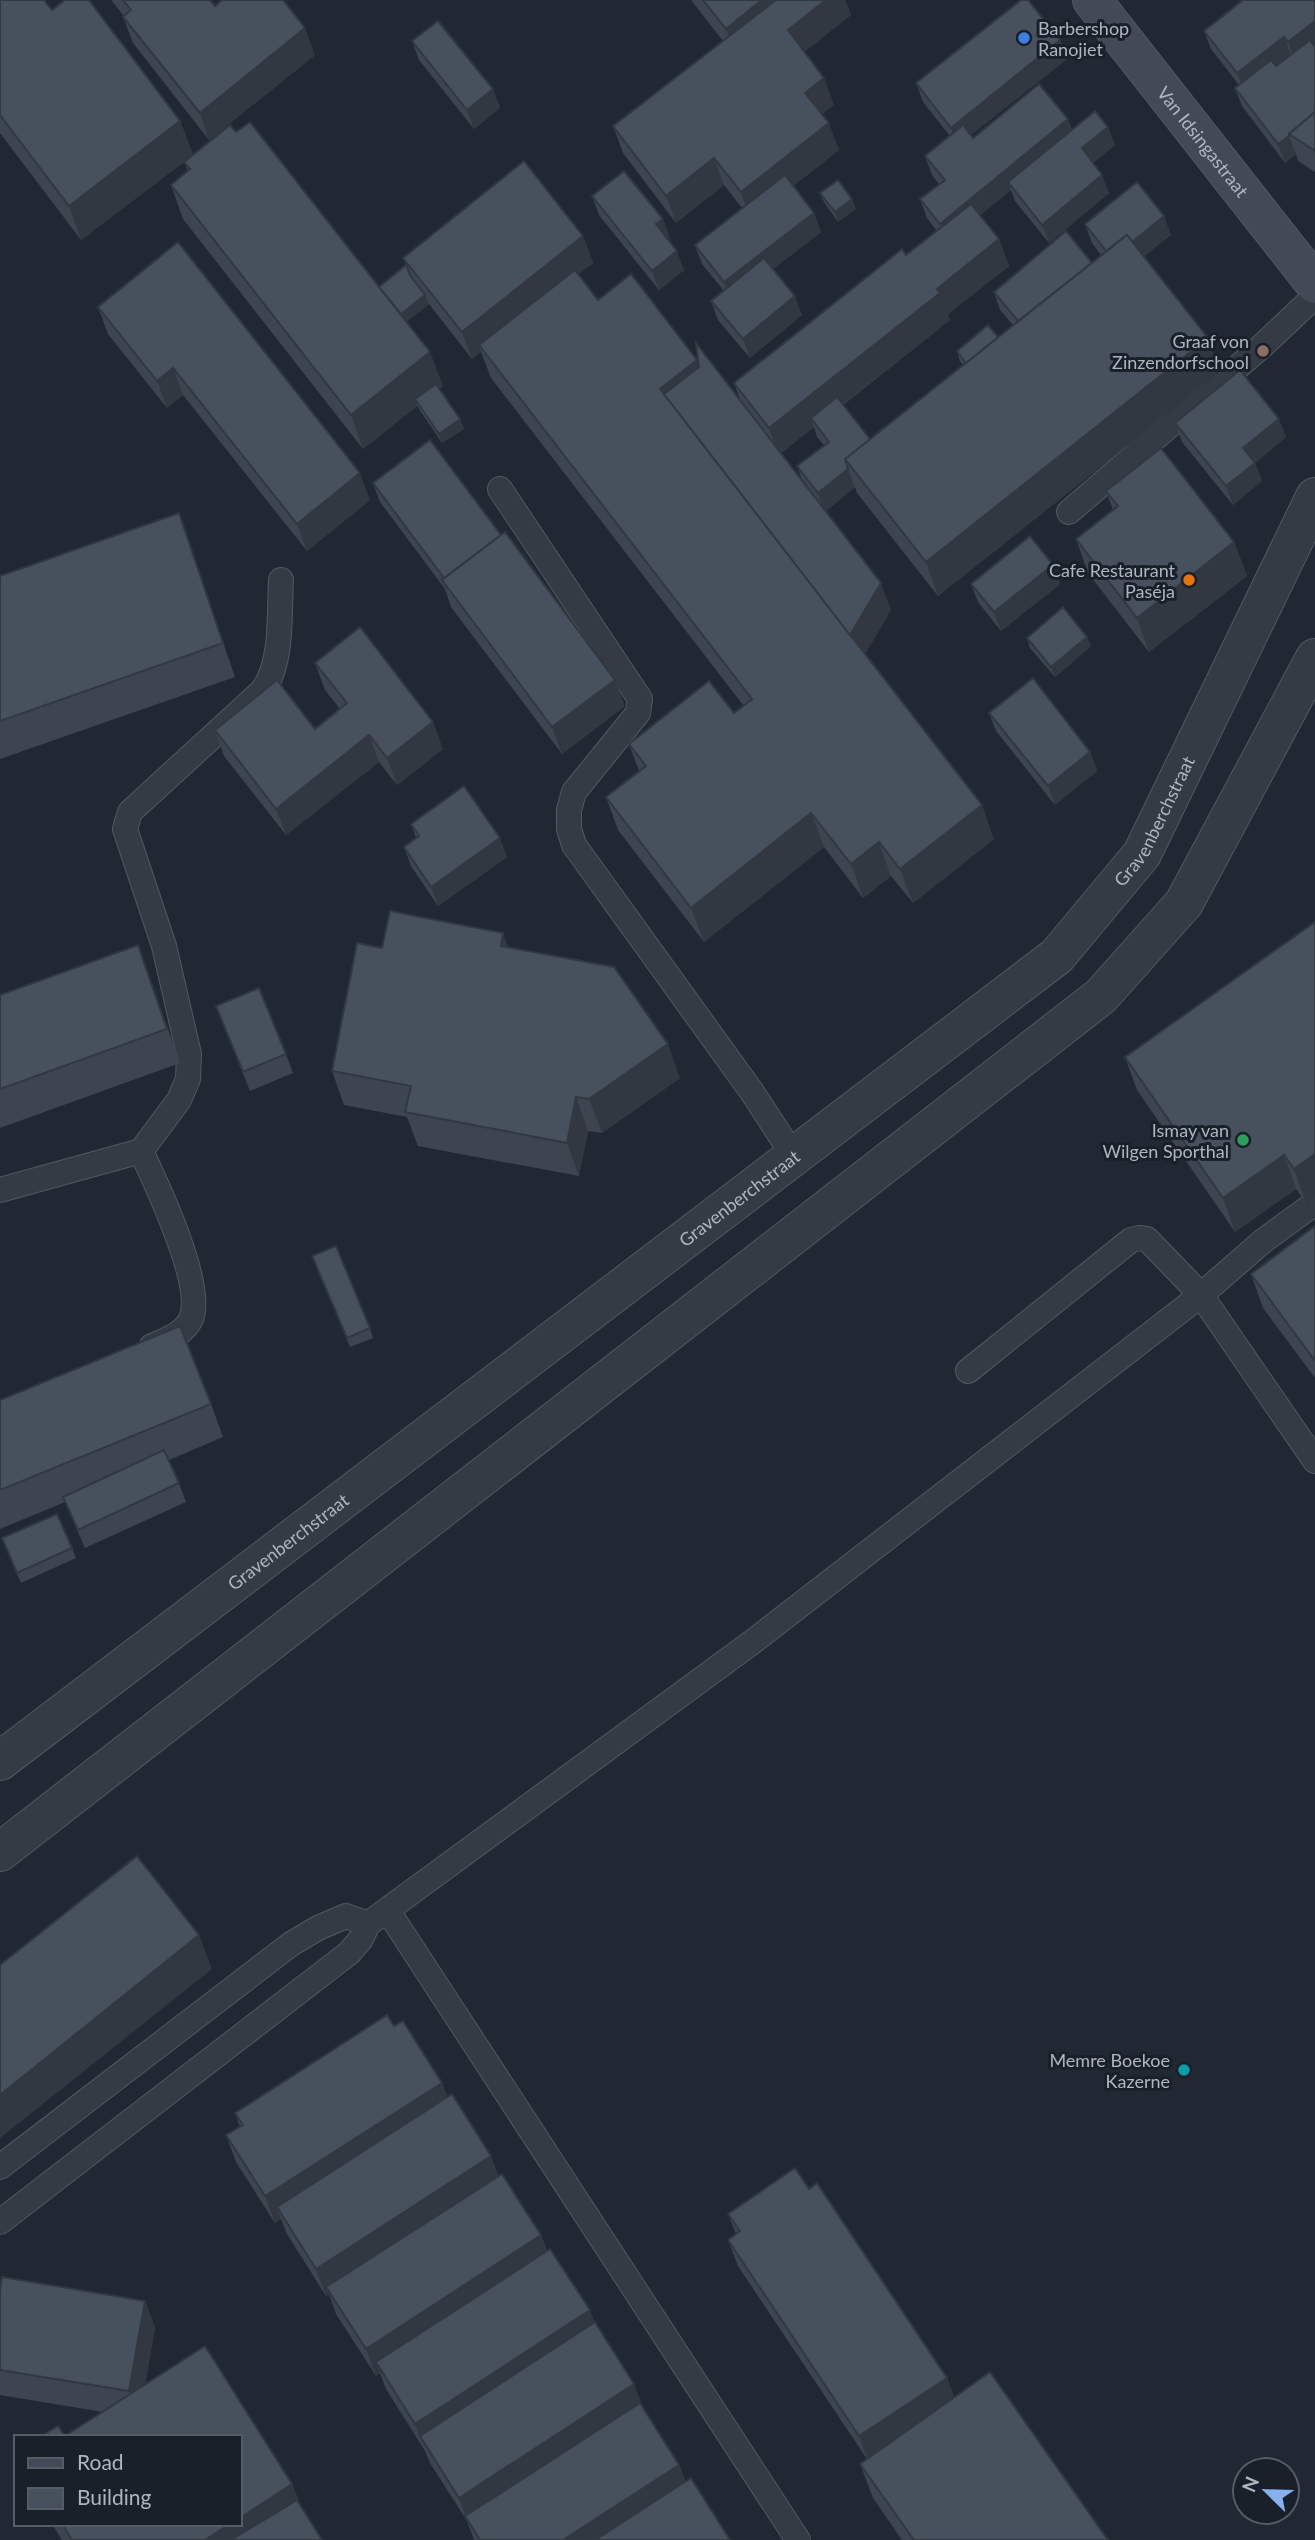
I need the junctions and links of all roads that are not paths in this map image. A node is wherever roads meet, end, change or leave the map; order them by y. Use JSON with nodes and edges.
{"nodes":[{"id":1,"x":1092,"y":0,"type":"edge"},
{"id":2,"x":1315,"y":284,"type":"edge"},
{"id":3,"x":1315,"y":296,"type":"edge"},
{"id":4,"x":500,"y":489,"type":"dead end"},
{"id":5,"x":1315,"y":497,"type":"edge"},
{"id":6,"x":1069,"y":512,"type":"dead end"},
{"id":7,"x":281,"y":580,"type":"dead end"},
{"id":8,"x":1315,"y":658,"type":"edge"},
{"id":9,"x":164,"y":946,"type":"junction"},
{"id":10,"x":139,"y":955,"type":"edge"},
{"id":11,"x":141,"y":1151,"type":"junction"},
{"id":12,"x":793,"y":1154,"type":"junction"},
{"id":13,"x":0,"y":1190,"type":"edge"},
{"id":14,"x":1315,"y":1203,"type":"edge"},
{"id":15,"x":1201,"y":1295,"type":"junction"},
{"id":16,"x":128,"y":1358,"type":"edge"},
{"id":17,"x":968,"y":1371,"type":"dead end"},
{"id":18,"x":1315,"y":1461,"type":"edge"},
{"id":19,"x":0,"y":1761,"type":"edge"},
{"id":20,"x":0,"y":1852,"type":"edge"},
{"id":21,"x":378,"y":1918,"type":"junction"},
{"id":22,"x":0,"y":2167,"type":"edge"},
{"id":23,"x":0,"y":2222,"type":"edge"},
{"id":24,"x":798,"y":2540,"type":"edge"}],
"edges":[{"from":1,"to":2,"type":"main road","name":"Van Idsingastraat"},
{"from":3,"to":6,"type":"lane"},
{"from":4,"to":12,"type":"lane"},
{"from":5,"to":12,"type":"street","name":"Gravenberchstraat"},
{"from":7,"to":9,"type":"lane"},
{"from":8,"to":20,"type":"street"},
{"from":9,"to":10,"type":"lane"},
{"from":9,"to":11,"type":"lane"},
{"from":11,"to":13,"type":"lane"},
{"from":11,"to":16,"type":"lane"},
{"from":12,"to":19,"type":"street","name":"Gravenberchstraat"},
{"from":14,"to":15,"type":"lane"},
{"from":15,"to":17,"type":"lane"},
{"from":15,"to":18,"type":"lane"},
{"from":15,"to":21,"type":"lane"},
{"from":21,"to":22,"type":"lane"},
{"from":21,"to":23,"type":"lane"},
{"from":21,"to":24,"type":"lane"}]}
